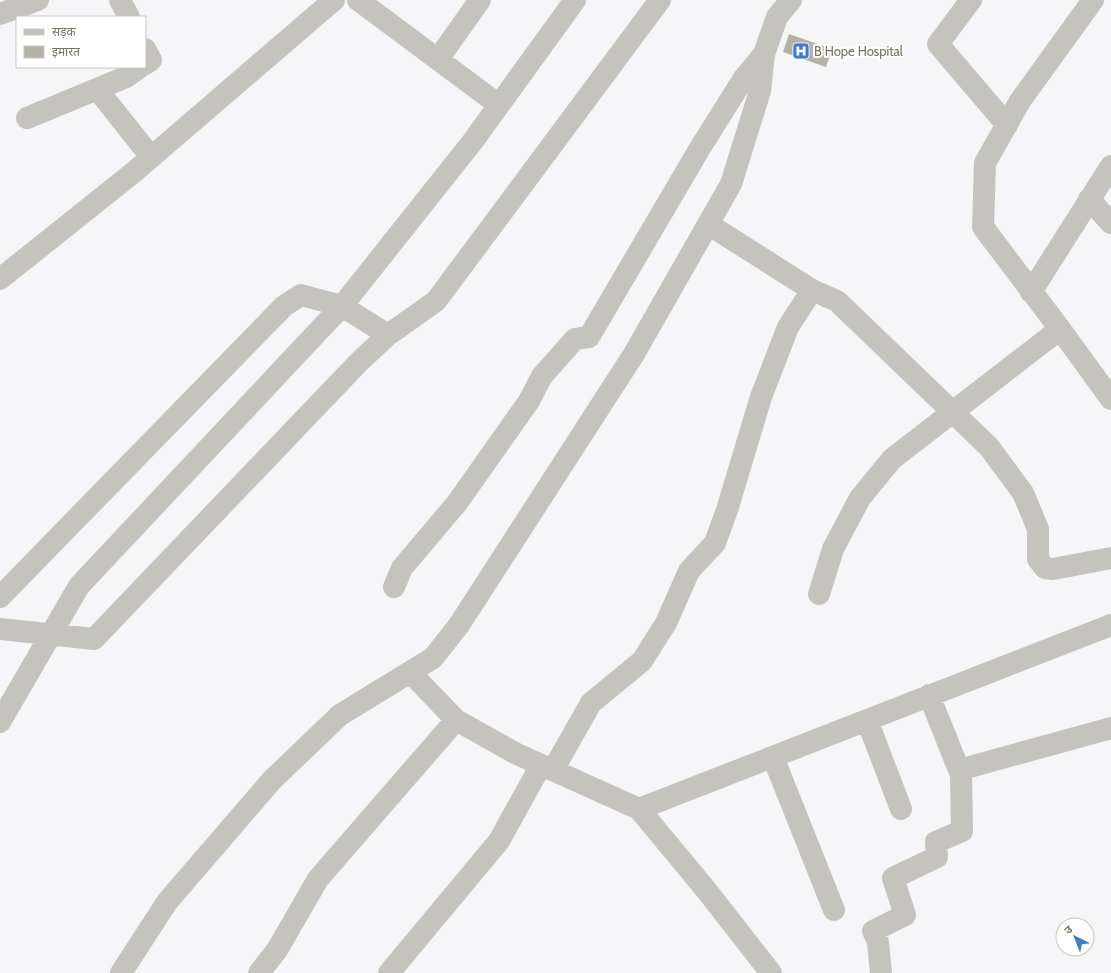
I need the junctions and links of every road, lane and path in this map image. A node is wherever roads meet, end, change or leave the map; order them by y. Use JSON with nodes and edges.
{"nodes":[{"id":1,"x":38,"y":0,"type":"edge"},
{"id":2,"x":120,"y":0,"type":"edge"},
{"id":3,"x":334,"y":0,"type":"edge"},
{"id":4,"x":358,"y":0,"type":"edge"},
{"id":5,"x":480,"y":0,"type":"edge"},
{"id":6,"x":575,"y":0,"type":"edge"},
{"id":7,"x":660,"y":0,"type":"edge"},
{"id":8,"x":791,"y":0,"type":"edge"},
{"id":9,"x":971,"y":0,"type":"edge"},
{"id":10,"x":1093,"y":0,"type":"edge"},
{"id":11,"x":0,"y":14,"type":"edge"},
{"id":12,"x":128,"y":16,"type":"edge"},
{"id":13,"x":764,"y":54,"type":"junction"},
{"id":14,"x":438,"y":59,"type":"junction"},
{"id":15,"x":136,"y":68,"type":"edge"},
{"id":16,"x":97,"y":89,"type":"junction"},
{"id":17,"x":499,"y":104,"type":"junction"},
{"id":18,"x":27,"y":118,"type":"dead end"},
{"id":19,"x":1006,"y":125,"type":"junction"},
{"id":20,"x":151,"y":157,"type":"junction"},
{"id":21,"x":1111,"y":166,"type":"edge"},
{"id":22,"x":1089,"y":199,"type":"junction"},
{"id":23,"x":1111,"y":223,"type":"edge"},
{"id":24,"x":708,"y":224,"type":"junction"},
{"id":25,"x":0,"y":279,"type":"edge"},
{"id":26,"x":812,"y":290,"type":"junction"},
{"id":27,"x":1031,"y":292,"type":"junction"},
{"id":28,"x":342,"y":306,"type":"junction"},
{"id":29,"x":1060,"y":329,"type":"junction"},
{"id":30,"x":388,"y":335,"type":"junction"},
{"id":31,"x":1111,"y":398,"type":"edge"},
{"id":32,"x":954,"y":412,"type":"junction"},
{"id":33,"x":1111,"y":558,"type":"edge"},
{"id":34,"x":394,"y":588,"type":"dead end"},
{"id":35,"x":819,"y":594,"type":"dead end"},
{"id":36,"x":0,"y":597,"type":"edge"},
{"id":37,"x":1111,"y":625,"type":"edge"},
{"id":38,"x":0,"y":629,"type":"edge"},
{"id":39,"x":51,"y":634,"type":"junction"},
{"id":40,"x":410,"y":672,"type":"junction"},
{"id":41,"x":929,"y":695,"type":"junction"},
{"id":42,"x":456,"y":720,"type":"junction"},
{"id":43,"x":867,"y":720,"type":"junction"},
{"id":44,"x":0,"y":722,"type":"edge"},
{"id":45,"x":1111,"y":728,"type":"edge"},
{"id":46,"x":773,"y":757,"type":"junction"},
{"id":47,"x":547,"y":768,"type":"junction"},
{"id":48,"x":959,"y":770,"type":"junction"},
{"id":49,"x":639,"y":809,"type":"junction"},
{"id":50,"x":901,"y":809,"type":"dead end"},
{"id":51,"x":834,"y":910,"type":"dead end"},
{"id":52,"x":764,"y":972,"type":"edge"},
{"id":53,"x":121,"y":973,"type":"edge"},
{"id":54,"x":259,"y":973,"type":"edge"},
{"id":55,"x":389,"y":973,"type":"edge"},
{"id":56,"x":882,"y":973,"type":"edge"}],
"edges":[{"from":1,"to":11,"type":"street"},
{"from":2,"to":12,"type":"street"},
{"from":3,"to":20,"type":"street"},
{"from":4,"to":14,"type":"street"},
{"from":5,"to":14,"type":"street"},
{"from":6,"to":17,"type":"street"},
{"from":7,"to":30,"type":"street"},
{"from":8,"to":13,"type":"street"},
{"from":9,"to":19,"type":"street"},
{"from":10,"to":19,"type":"street"},
{"from":13,"to":24,"type":"street"},
{"from":13,"to":34,"type":"street"},
{"from":14,"to":17,"type":"street"},
{"from":15,"to":16,"type":"street"},
{"from":16,"to":18,"type":"street"},
{"from":16,"to":20,"type":"street"},
{"from":17,"to":28,"type":"street"},
{"from":19,"to":27,"type":"street"},
{"from":20,"to":25,"type":"street"},
{"from":21,"to":22,"type":"street"},
{"from":22,"to":23,"type":"street"},
{"from":22,"to":27,"type":"street"},
{"from":24,"to":26,"type":"street"},
{"from":24,"to":40,"type":"street"},
{"from":26,"to":32,"type":"street"},
{"from":26,"to":47,"type":"street"},
{"from":27,"to":29,"type":"street"},
{"from":28,"to":30,"type":"street"},
{"from":28,"to":36,"type":"street"},
{"from":28,"to":39,"type":"street"},
{"from":29,"to":31,"type":"street"},
{"from":29,"to":32,"type":"street"},
{"from":30,"to":39,"type":"street"},
{"from":32,"to":33,"type":"street"},
{"from":32,"to":35,"type":"street"},
{"from":37,"to":41,"type":"street"},
{"from":38,"to":39,"type":"street"},
{"from":39,"to":44,"type":"street"},
{"from":40,"to":42,"type":"street"},
{"from":40,"to":53,"type":"street"},
{"from":41,"to":43,"type":"street"},
{"from":41,"to":48,"type":"street"},
{"from":42,"to":47,"type":"street"},
{"from":42,"to":54,"type":"street"},
{"from":43,"to":46,"type":"street"},
{"from":43,"to":50,"type":"street"},
{"from":45,"to":48,"type":"street"},
{"from":46,"to":49,"type":"street"},
{"from":46,"to":51,"type":"street"},
{"from":47,"to":49,"type":"street"},
{"from":47,"to":55,"type":"street"},
{"from":48,"to":56,"type":"street"},
{"from":49,"to":52,"type":"street"}]}
